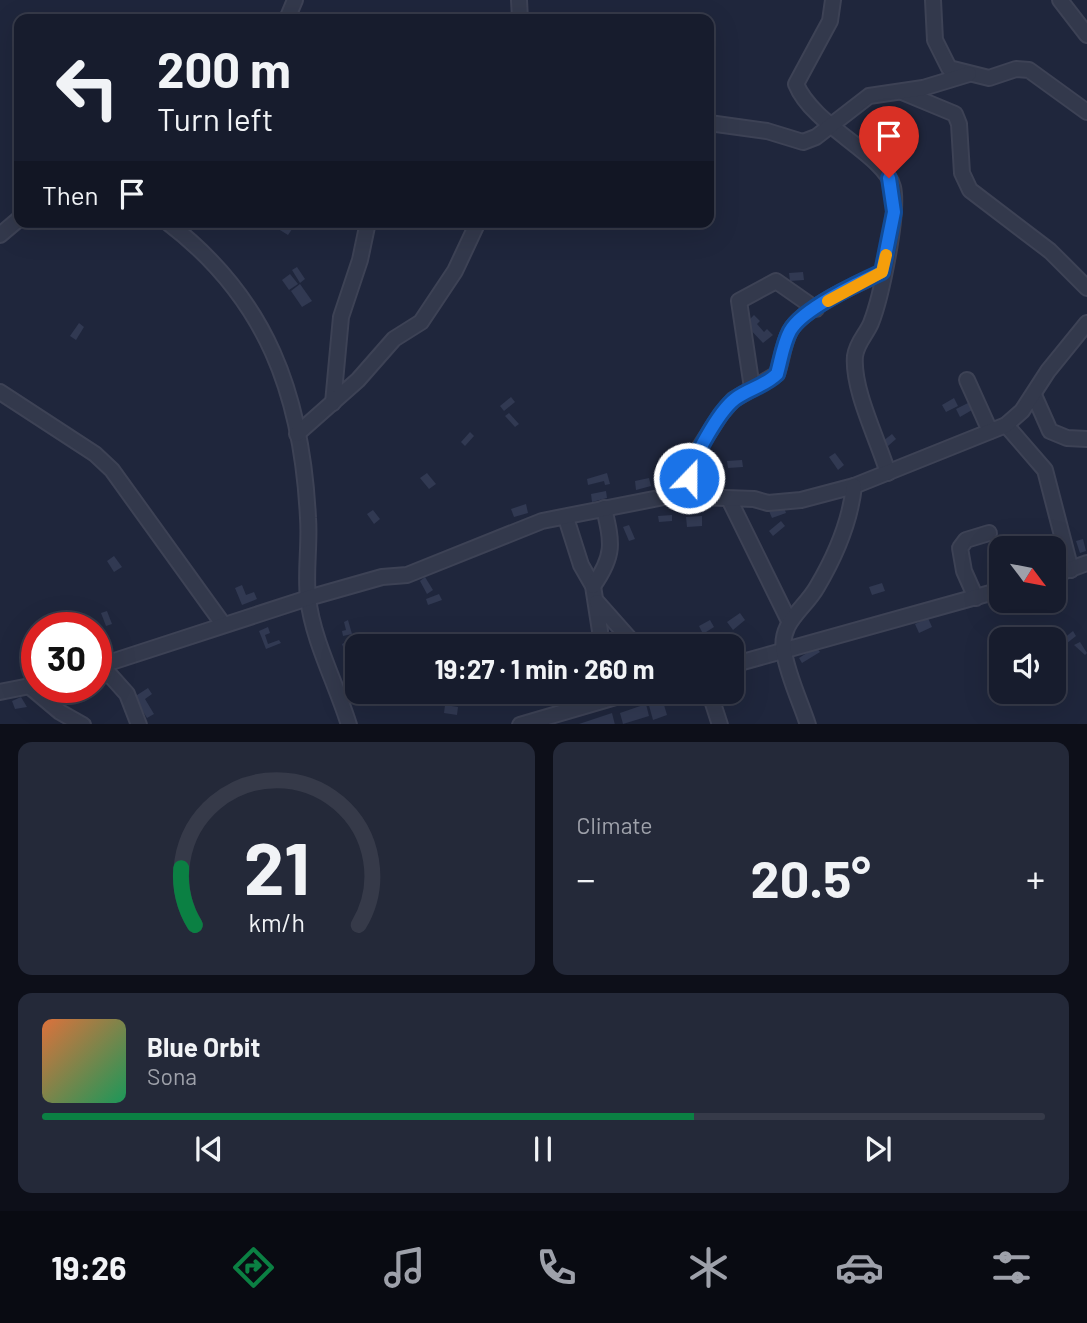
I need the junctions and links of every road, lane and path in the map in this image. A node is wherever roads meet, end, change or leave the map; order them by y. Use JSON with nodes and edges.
{"nodes":[{"id":1,"x":833,"y":0,"type":"edge"},
{"id":2,"x":933,"y":0,"type":"edge"},
{"id":3,"x":1060,"y":0,"type":"edge"},
{"id":4,"x":1087,"y":35,"type":"edge"},
{"id":5,"x":969,"y":74,"type":"junction"},
{"id":6,"x":902,"y":92,"type":"junction"},
{"id":7,"x":1087,"y":112,"type":"edge"},
{"id":8,"x":714,"y":124,"type":"edge"},
{"id":9,"x":829,"y":127,"type":"junction"},
{"id":10,"x":14,"y":223,"type":"edge"},
{"id":11,"x":174,"y":228,"type":"edge"},
{"id":12,"x":367,"y":228,"type":"edge"},
{"id":13,"x":475,"y":228,"type":"edge"},
{"id":14,"x":0,"y":235,"type":"edge"},
{"id":15,"x":882,"y":272,"type":"junction"},
{"id":16,"x":1087,"y":288,"type":"edge"},
{"id":17,"x":816,"y":309,"type":"junction"},
{"id":18,"x":1087,"y":323,"type":"edge"},
{"id":19,"x":967,"y":380,"type":"dead end"},
{"id":20,"x":752,"y":388,"type":"junction"},
{"id":21,"x":0,"y":392,"type":"edge"},
{"id":22,"x":1034,"y":395,"type":"junction"},
{"id":23,"x":333,"y":403,"type":"junction"},
{"id":24,"x":1006,"y":425,"type":"junction"},
{"id":25,"x":990,"y":431,"type":"junction"},
{"id":26,"x":298,"y":433,"type":"junction"},
{"id":27,"x":1087,"y":439,"type":"edge"},
{"id":28,"x":888,"y":473,"type":"junction"},
{"id":29,"x":853,"y":486,"type":"junction"},
{"id":30,"x":669,"y":496,"type":"junction"},
{"id":31,"x":729,"y":499,"type":"junction"},
{"id":32,"x":604,"y":508,"type":"junction"},
{"id":33,"x":566,"y":519,"type":"junction"},
{"id":34,"x":989,"y":533,"type":"dead end"},
{"id":35,"x":1087,"y":563,"type":"edge"},
{"id":36,"x":1071,"y":570,"type":"junction"},
{"id":37,"x":1066,"y":571,"type":"edge"},
{"id":38,"x":593,"y":586,"type":"junction"},
{"id":39,"x":989,"y":593,"type":"edge"},
{"id":40,"x":308,"y":597,"type":"junction"},
{"id":41,"x":976,"y":597,"type":"junction"},
{"id":42,"x":597,"y":601,"type":"junction"},
{"id":43,"x":789,"y":621,"type":"junction"},
{"id":44,"x":223,"y":624,"type":"junction"},
{"id":45,"x":598,"y":634,"type":"edge"},
{"id":46,"x":626,"y":634,"type":"edge"},
{"id":47,"x":784,"y":651,"type":"junction"},
{"id":48,"x":112,"y":662,"type":"edge"},
{"id":49,"x":744,"y":663,"type":"edge"},
{"id":50,"x":112,"y":679,"type":"edge"},
{"id":51,"x":21,"y":688,"type":"edge"},
{"id":52,"x":0,"y":692,"type":"edge"},
{"id":53,"x":48,"y":703,"type":"edge"},
{"id":54,"x":571,"y":704,"type":"edge"},
{"id":55,"x":586,"y":704,"type":"edge"},
{"id":56,"x":713,"y":704,"type":"edge"},
{"id":57,"x":571,"y":708,"type":"junction"},
{"id":58,"x":61,"y":718,"type":"edge"},
{"id":59,"x":83,"y":724,"type":"edge"},
{"id":60,"x":139,"y":724,"type":"edge"},
{"id":61,"x":349,"y":724,"type":"edge"},
{"id":62,"x":520,"y":724,"type":"edge"},
{"id":63,"x":720,"y":724,"type":"edge"},
{"id":64,"x":808,"y":724,"type":"edge"}],
"edges":[{"from":1,"to":9,"type":"street"},
{"from":2,"to":5,"type":"street"},
{"from":3,"to":4,"type":"street"},
{"from":5,"to":6,"type":"street"},
{"from":5,"to":7,"type":"street"},
{"from":6,"to":9,"type":"street"},
{"from":6,"to":16,"type":"street"},
{"from":8,"to":9,"type":"street"},
{"from":9,"to":15,"type":"street"},
{"from":10,"to":14,"type":"street"},
{"from":11,"to":26,"type":"street"},
{"from":12,"to":23,"type":"street"},
{"from":13,"to":23,"type":"street"},
{"from":15,"to":17,"type":"street"},
{"from":15,"to":28,"type":"street"},
{"from":17,"to":20,"type":"street"},
{"from":17,"to":20,"type":"street"},
{"from":18,"to":22,"type":"street"},
{"from":19,"to":25,"type":"street"},
{"from":20,"to":30,"type":"street"},
{"from":21,"to":44,"type":"street"},
{"from":22,"to":24,"type":"street"},
{"from":22,"to":27,"type":"street"},
{"from":23,"to":26,"type":"street"},
{"from":24,"to":25,"type":"street"},
{"from":24,"to":36,"type":"street"},
{"from":25,"to":28,"type":"street"},
{"from":26,"to":40,"type":"street"},
{"from":28,"to":29,"type":"street"},
{"from":29,"to":31,"type":"street"},
{"from":29,"to":43,"type":"street"},
{"from":30,"to":31,"type":"street"},
{"from":30,"to":32,"type":"street"},
{"from":31,"to":43,"type":"street"},
{"from":32,"to":33,"type":"street"},
{"from":32,"to":38,"type":"street"},
{"from":33,"to":38,"type":"street"},
{"from":33,"to":40,"type":"street"},
{"from":34,"to":41,"type":"street"},
{"from":35,"to":36,"type":"street"},
{"from":36,"to":37,"type":"street"},
{"from":38,"to":42,"type":"street"},
{"from":39,"to":41,"type":"street"},
{"from":40,"to":44,"type":"street"},
{"from":40,"to":61,"type":"street"},
{"from":41,"to":47,"type":"street"},
{"from":42,"to":45,"type":"street"},
{"from":42,"to":46,"type":"street"},
{"from":43,"to":47,"type":"street"},
{"from":44,"to":48,"type":"street"},
{"from":47,"to":49,"type":"street"},
{"from":47,"to":64,"type":"street"},
{"from":50,"to":60,"type":"street"},
{"from":51,"to":52,"type":"street"},
{"from":53,"to":58,"type":"street"},
{"from":54,"to":57,"type":"street"},
{"from":55,"to":57,"type":"street"},
{"from":56,"to":63,"type":"street"},
{"from":57,"to":62,"type":"street"},
{"from":58,"to":59,"type":"street"}]}
